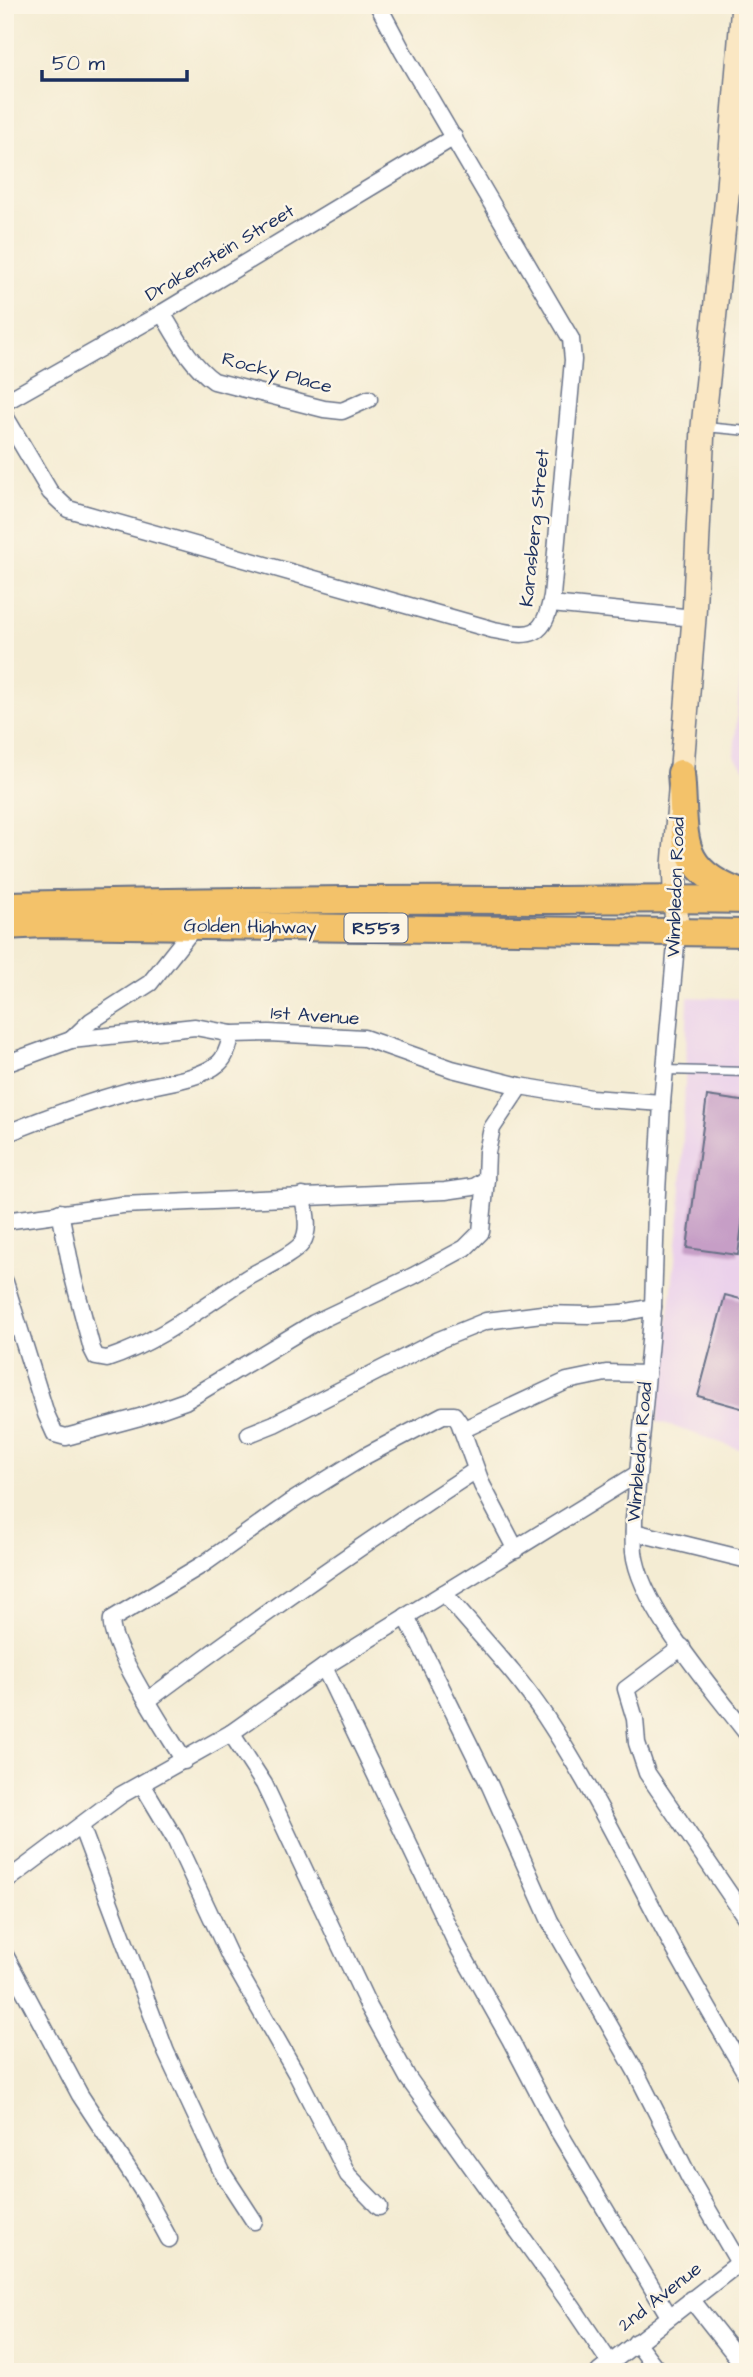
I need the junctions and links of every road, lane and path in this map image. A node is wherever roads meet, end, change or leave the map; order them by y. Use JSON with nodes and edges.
{"nodes":[{"id":1,"x":378,"y":5,"type":"edge"},
{"id":2,"x":743,"y":5,"type":"edge"},
{"id":3,"x":454,"y":137,"type":"junction"},
{"id":4,"x":738,"y":189,"type":"edge"},
{"id":5,"x":162,"y":313,"type":"junction"},
{"id":6,"x":369,"y":399,"type":"dead end"},
{"id":7,"x":5,"y":402,"type":"edge"},
{"id":8,"x":5,"y":416,"type":"edge"},
{"id":9,"x":703,"y":427,"type":"junction"},
{"id":10,"x":748,"y":431,"type":"edge"},
{"id":11,"x":551,"y":604,"type":"junction"},
{"id":12,"x":694,"y":618,"type":"junction"},
{"id":13,"x":681,"y":773,"type":"junction"},
{"id":14,"x":748,"y":897,"type":"edge"},
{"id":15,"x":674,"y":898,"type":"junction"},
{"id":16,"x":5,"y":905,"type":"edge"},
{"id":17,"x":5,"y":926,"type":"edge"},
{"id":18,"x":195,"y":926,"type":"junction"},
{"id":19,"x":677,"y":933,"type":"junction"},
{"id":20,"x":748,"y":933,"type":"edge"},
{"id":21,"x":232,"y":1034,"type":"junction"},
{"id":22,"x":71,"y":1040,"type":"junction"},
{"id":23,"x":5,"y":1064,"type":"edge"},
{"id":24,"x":665,"y":1070,"type":"junction"},
{"id":25,"x":748,"y":1072,"type":"edge"},
{"id":26,"x":520,"y":1086,"type":"junction"},
{"id":27,"x":662,"y":1103,"type":"junction"},
{"id":28,"x":5,"y":1134,"type":"edge"},
{"id":29,"x":485,"y":1179,"type":"junction"},
{"id":30,"x":303,"y":1196,"type":"junction"},
{"id":31,"x":60,"y":1213,"type":"junction"},
{"id":32,"x":5,"y":1221,"type":"edge"},
{"id":33,"x":5,"y":1282,"type":"edge"},
{"id":34,"x":653,"y":1307,"type":"junction"},
{"id":35,"x":647,"y":1374,"type":"junction"},
{"id":36,"x":462,"y":1430,"type":"junction"},
{"id":37,"x":249,"y":1434,"type":"dead end"},
{"id":38,"x":476,"y":1470,"type":"junction"},
{"id":39,"x":637,"y":1474,"type":"junction"},
{"id":40,"x":634,"y":1532,"type":"junction"},
{"id":41,"x":516,"y":1550,"type":"junction"},
{"id":42,"x":748,"y":1560,"type":"edge"},
{"id":43,"x":444,"y":1593,"type":"junction"},
{"id":44,"x":406,"y":1616,"type":"junction"},
{"id":45,"x":682,"y":1647,"type":"junction"},
{"id":46,"x":324,"y":1667,"type":"junction"},
{"id":47,"x":148,"y":1700,"type":"junction"},
{"id":48,"x":231,"y":1734,"type":"junction"},
{"id":49,"x":748,"y":1735,"type":"edge"},
{"id":50,"x":184,"y":1761,"type":"junction"},
{"id":51,"x":142,"y":1784,"type":"junction"},
{"id":52,"x":80,"y":1826,"type":"junction"},
{"id":53,"x":5,"y":1882,"type":"edge"},
{"id":54,"x":748,"y":1921,"type":"edge"},
{"id":55,"x":5,"y":1955,"type":"edge"},
{"id":56,"x":748,"y":2077,"type":"edge"},
{"id":57,"x":379,"y":2207,"type":"dead end"},
{"id":58,"x":254,"y":2221,"type":"dead end"},
{"id":59,"x":169,"y":2239,"type":"dead end"},
{"id":60,"x":743,"y":2260,"type":"edge"},
{"id":61,"x":691,"y":2299,"type":"junction"},
{"id":62,"x":669,"y":2316,"type":"junction"},
{"id":63,"x":636,"y":2342,"type":"junction"},
{"id":64,"x":605,"y":2368,"type":"edge"},
{"id":65,"x":748,"y":2371,"type":"edge"},
{"id":66,"x":659,"y":2372,"type":"edge"}],
"edges":[{"from":1,"to":3,"type":"street","name":"Karasberg Street"},
{"from":2,"to":4,"type":"street","name":"Wimbledon Road"},
{"from":3,"to":5,"type":"street","name":"Drakenstein Street"},
{"from":3,"to":11,"type":"street","name":"Karasberg Street"},
{"from":4,"to":9,"type":"street","name":"Wimbledon Road"},
{"from":5,"to":6,"type":"street","name":"Rocky Place"},
{"from":5,"to":7,"type":"street","name":"Drakenstein Street"},
{"from":8,"to":11,"type":"street","name":"Karasberg Street"},
{"from":9,"to":10,"type":"lane"},
{"from":9,"to":12,"type":"street","name":"Wimbledon Road"},
{"from":11,"to":12,"type":"street"},
{"from":12,"to":13,"type":"street","name":"Wimbledon Road"},
{"from":13,"to":14,"type":"main road"},
{"from":13,"to":15,"type":"street","name":"Wimbledon Road"},
{"from":14,"to":15,"type":"main road","name":"Golden Highway","number":"R553"},
{"from":15,"to":16,"type":"main road","name":"Golden Highway","number":"R553"},
{"from":15,"to":19,"type":"street","name":"Wimbledon Road"},
{"from":17,"to":18,"type":"main road","name":"Golden Highway","number":"R553"},
{"from":18,"to":19,"type":"main road","name":"Golden Highway","number":"R553"},
{"from":18,"to":22,"type":"street"},
{"from":19,"to":20,"type":"main road","name":"Golden Highway","number":"R553"},
{"from":19,"to":24,"type":"street","name":"Wimbledon Road"},
{"from":21,"to":22,"type":"street","name":"1st Avenue"},
{"from":21,"to":26,"type":"street","name":"1st Avenue"},
{"from":21,"to":28,"type":"street"},
{"from":22,"to":23,"type":"street","name":"1st Avenue"},
{"from":24,"to":25,"type":"lane"},
{"from":24,"to":27,"type":"street","name":"Wimbledon Road"},
{"from":26,"to":27,"type":"street","name":"1st Avenue"},
{"from":26,"to":29,"type":"street"},
{"from":27,"to":34,"type":"street","name":"Wimbledon Road"},
{"from":29,"to":30,"type":"street"},
{"from":29,"to":33,"type":"street"},
{"from":30,"to":31,"type":"street"},
{"from":30,"to":31,"type":"street"},
{"from":31,"to":32,"type":"street"},
{"from":34,"to":35,"type":"street","name":"Wimbledon Road"},
{"from":34,"to":37,"type":"street"},
{"from":35,"to":36,"type":"street"},
{"from":35,"to":39,"type":"street","name":"Wimbledon Road"},
{"from":36,"to":38,"type":"street"},
{"from":36,"to":47,"type":"street"},
{"from":38,"to":41,"type":"street"},
{"from":38,"to":47,"type":"street"},
{"from":39,"to":40,"type":"street","name":"Wimbledon Road"},
{"from":39,"to":41,"type":"street"},
{"from":40,"to":42,"type":"street"},
{"from":40,"to":45,"type":"street","name":"Wimbledon Road"},
{"from":41,"to":43,"type":"street"},
{"from":43,"to":44,"type":"street"},
{"from":43,"to":56,"type":"street"},
{"from":44,"to":46,"type":"street"},
{"from":44,"to":60,"type":"street"},
{"from":45,"to":49,"type":"street","name":"Wimbledon Road"},
{"from":45,"to":54,"type":"street"},
{"from":46,"to":48,"type":"street"},
{"from":46,"to":62,"type":"street"},
{"from":47,"to":50,"type":"street"},
{"from":48,"to":50,"type":"street"},
{"from":48,"to":64,"type":"street"},
{"from":50,"to":51,"type":"street"},
{"from":51,"to":52,"type":"street"},
{"from":51,"to":57,"type":"street"},
{"from":52,"to":53,"type":"street"},
{"from":52,"to":58,"type":"street"},
{"from":55,"to":59,"type":"street"},
{"from":60,"to":61,"type":"street","name":"2nd Avenue"},
{"from":61,"to":62,"type":"street","name":"2nd Avenue"},
{"from":61,"to":65,"type":"street"},
{"from":62,"to":63,"type":"street","name":"2nd Avenue"},
{"from":63,"to":64,"type":"street","name":"2nd Avenue"},
{"from":63,"to":66,"type":"street"}]}
